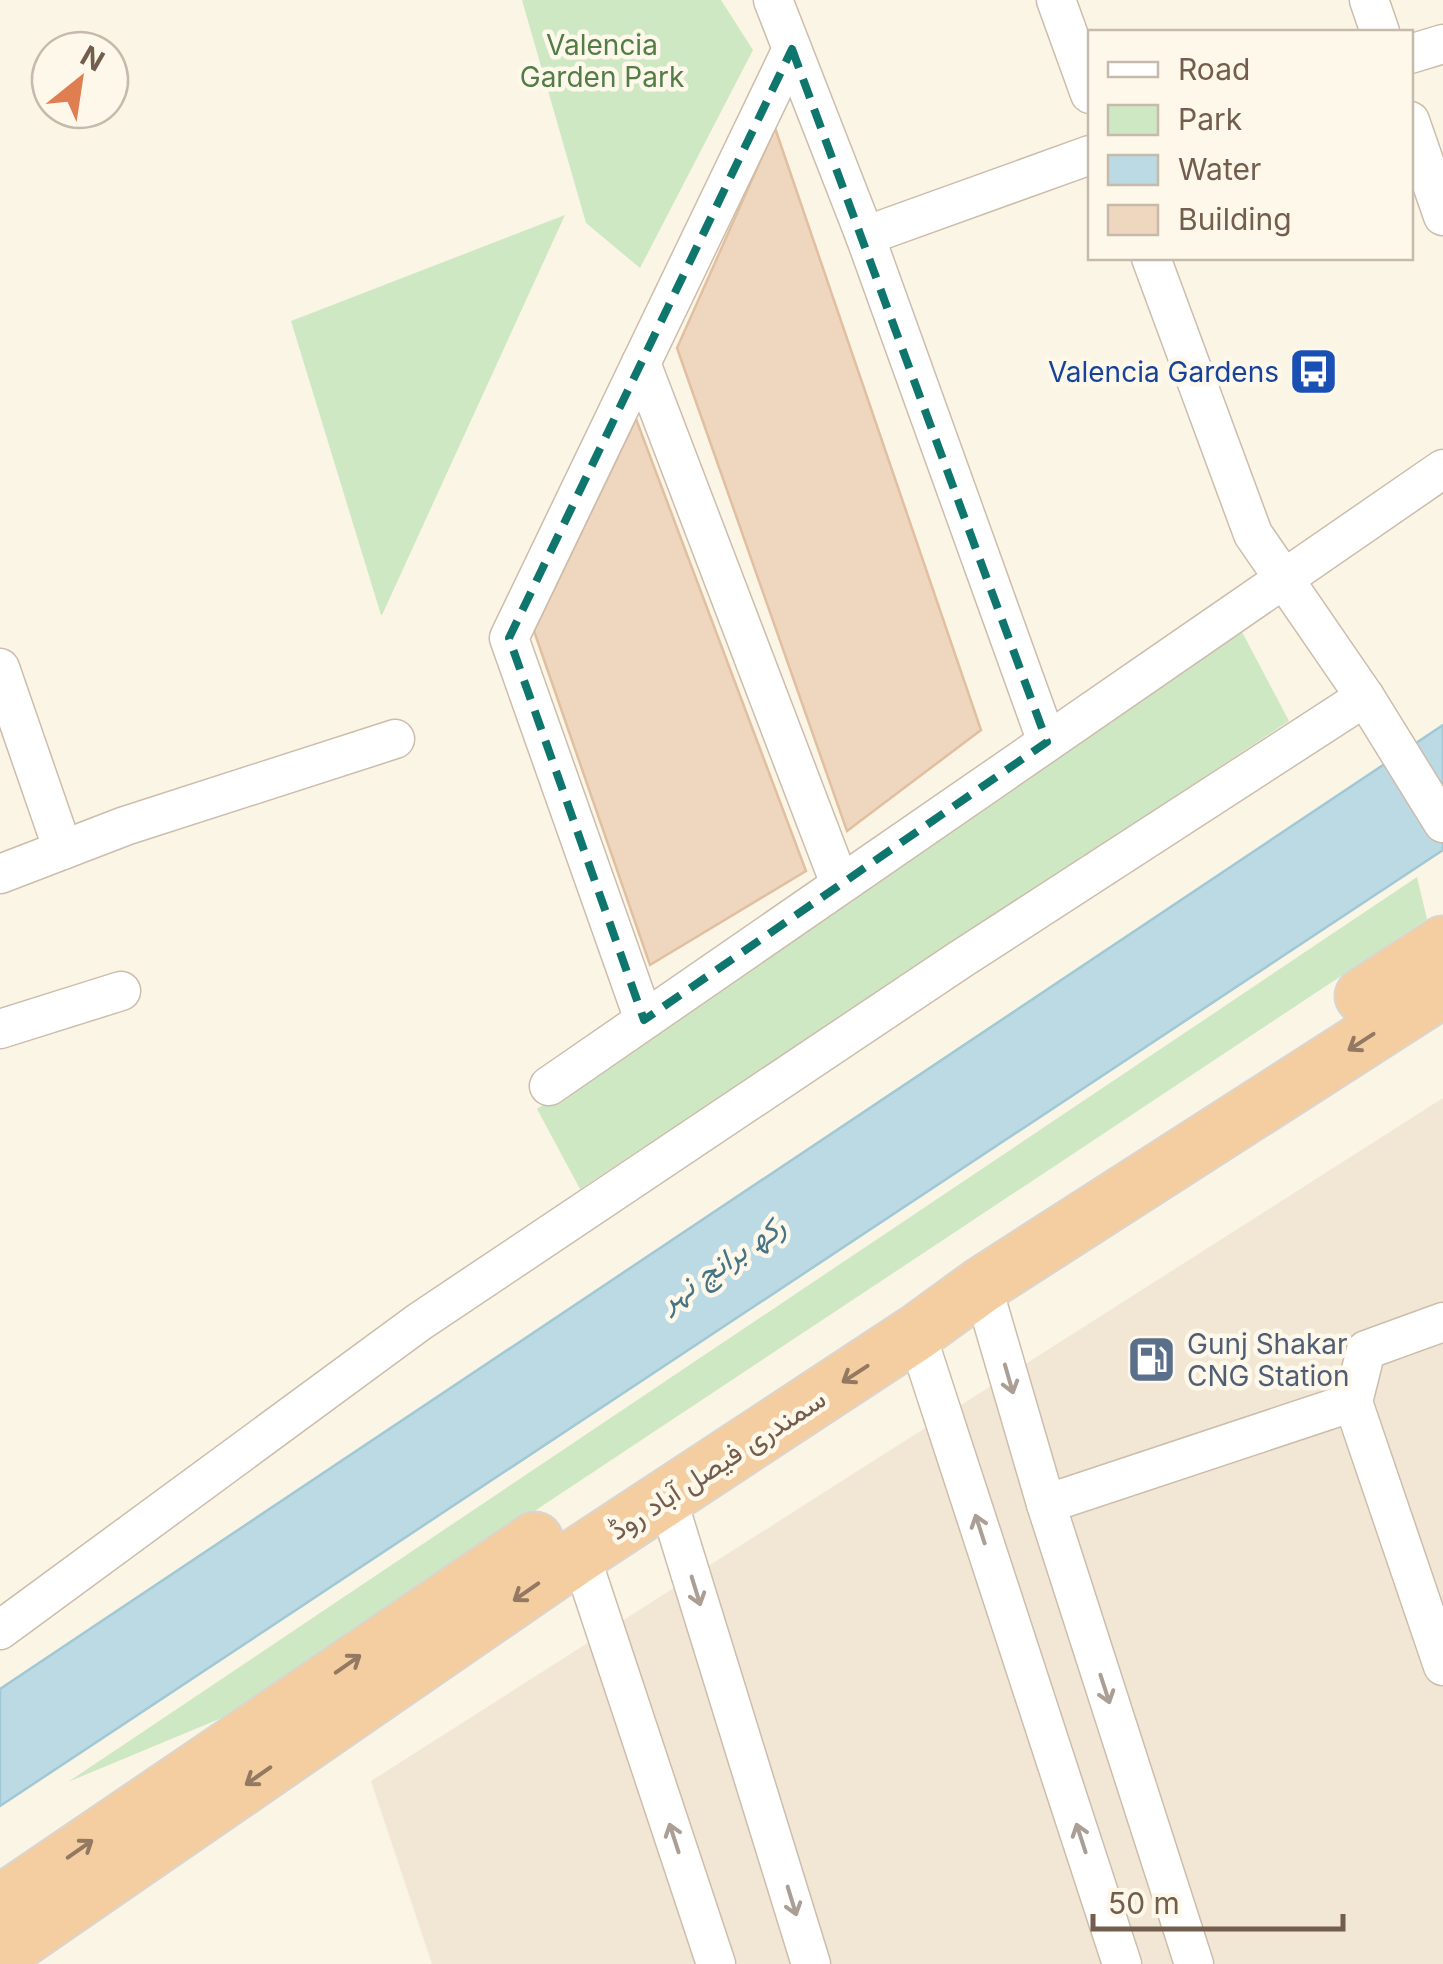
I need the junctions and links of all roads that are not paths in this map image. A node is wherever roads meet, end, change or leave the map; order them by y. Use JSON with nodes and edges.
{"nodes":[{"id":1,"x":773,"y":0,"type":"edge"},
{"id":2,"x":1056,"y":0,"type":"edge"},
{"id":3,"x":1370,"y":0,"type":"edge"},
{"id":4,"x":1379,"y":30,"type":"edge"},
{"id":5,"x":1443,"y":44,"type":"edge"},
{"id":6,"x":792,"y":49,"type":"junction"},
{"id":7,"x":1413,"y":53,"type":"edge"},
{"id":8,"x":1088,"y":88,"type":"edge"},
{"id":9,"x":1413,"y":129,"type":"edge"},
{"id":10,"x":1088,"y":157,"type":"edge"},
{"id":11,"x":1443,"y":216,"type":"edge"},
{"id":12,"x":865,"y":236,"type":"junction"},
{"id":13,"x":1152,"y":260,"type":"edge"},
{"id":14,"x":641,"y":363,"type":"junction"},
{"id":15,"x":1443,"y":469,"type":"edge"},
{"id":16,"x":1284,"y":579,"type":"junction"},
{"id":17,"x":0,"y":668,"type":"edge"},
{"id":18,"x":1366,"y":697,"type":"junction"},
{"id":19,"x":394,"y":739,"type":"dead end"},
{"id":20,"x":1047,"y":742,"type":"junction"},
{"id":21,"x":1443,"y":823,"type":"edge"},
{"id":22,"x":64,"y":850,"type":"junction"},
{"id":23,"x":0,"y":874,"type":"edge"},
{"id":24,"x":840,"y":884,"type":"junction"},
{"id":25,"x":1443,"y":944,"type":"edge"},
{"id":26,"x":121,"y":990,"type":"dead end"},
{"id":27,"x":1443,"y":990,"type":"edge"},
{"id":28,"x":644,"y":1020,"type":"junction"},
{"id":29,"x":0,"y":1029,"type":"edge"},
{"id":30,"x":548,"y":1086,"type":"dead end"},
{"id":31,"x":982,"y":1285,"type":"junction"},
{"id":32,"x":1443,"y":1322,"type":"edge"},
{"id":33,"x":916,"y":1333,"type":"junction"},
{"id":34,"x":1353,"y":1402,"type":"junction"},
{"id":35,"x":667,"y":1498,"type":"junction"},
{"id":36,"x":1046,"y":1504,"type":"junction"},
{"id":37,"x":580,"y":1554,"type":"junction"},
{"id":38,"x":0,"y":1630,"type":"edge"},
{"id":39,"x":1443,"y":1666,"type":"edge"},
{"id":40,"x":0,"y":1904,"type":"edge"},
{"id":41,"x":0,"y":1954,"type":"edge"},
{"id":42,"x":716,"y":1964,"type":"edge"},
{"id":43,"x":812,"y":1964,"type":"edge"},
{"id":44,"x":1122,"y":1964,"type":"edge"},
{"id":45,"x":1194,"y":1964,"type":"edge"}],
"edges":[{"from":1,"to":6,"type":"street"},
{"from":2,"to":8,"type":"street"},
{"from":3,"to":4,"type":"street"},
{"from":5,"to":7,"type":"street"},
{"from":6,"to":12,"type":"street"},
{"from":6,"to":14,"type":"street"},
{"from":9,"to":11,"type":"street"},
{"from":10,"to":12,"type":"street"},
{"from":12,"to":20,"type":"street"},
{"from":13,"to":16,"type":"street"},
{"from":14,"to":24,"type":"street"},
{"from":14,"to":28,"type":"street"},
{"from":15,"to":16,"type":"street"},
{"from":16,"to":18,"type":"street"},
{"from":16,"to":20,"type":"street"},
{"from":17,"to":22,"type":"street"},
{"from":18,"to":21,"type":"street"},
{"from":18,"to":38,"type":"street"},
{"from":19,"to":22,"type":"street"},
{"from":20,"to":24,"type":"street"},
{"from":22,"to":23,"type":"street"},
{"from":24,"to":28,"type":"street"},
{"from":40,"to":25,"type":"highway","name":"سمندری فیصل آباد روڈ","one_way":true},
{"from":26,"to":29,"type":"street"},
{"from":27,"to":31,"type":"highway","name":"سمندری فیصل آباد روڈ","one_way":true},
{"from":28,"to":30,"type":"street"},
{"from":31,"to":33,"type":"highway","name":"سمندری فیصل آباد روڈ"},
{"from":31,"to":36,"type":"street","one_way":true},
{"from":32,"to":34,"type":"street"},
{"from":33,"to":35,"type":"highway","name":"سمندری فیصل آباد روڈ","one_way":true},
{"from":44,"to":33,"type":"street","one_way":true},
{"from":34,"to":36,"type":"street"},
{"from":34,"to":39,"type":"street"},
{"from":35,"to":37,"type":"highway","name":"سمندری فیصل آباد روڈ"},
{"from":35,"to":43,"type":"street","one_way":true},
{"from":36,"to":45,"type":"street","one_way":true},
{"from":37,"to":41,"type":"highway","name":"سمندری فیصل آباد روڈ","one_way":true},
{"from":42,"to":37,"type":"street","one_way":true}]}
